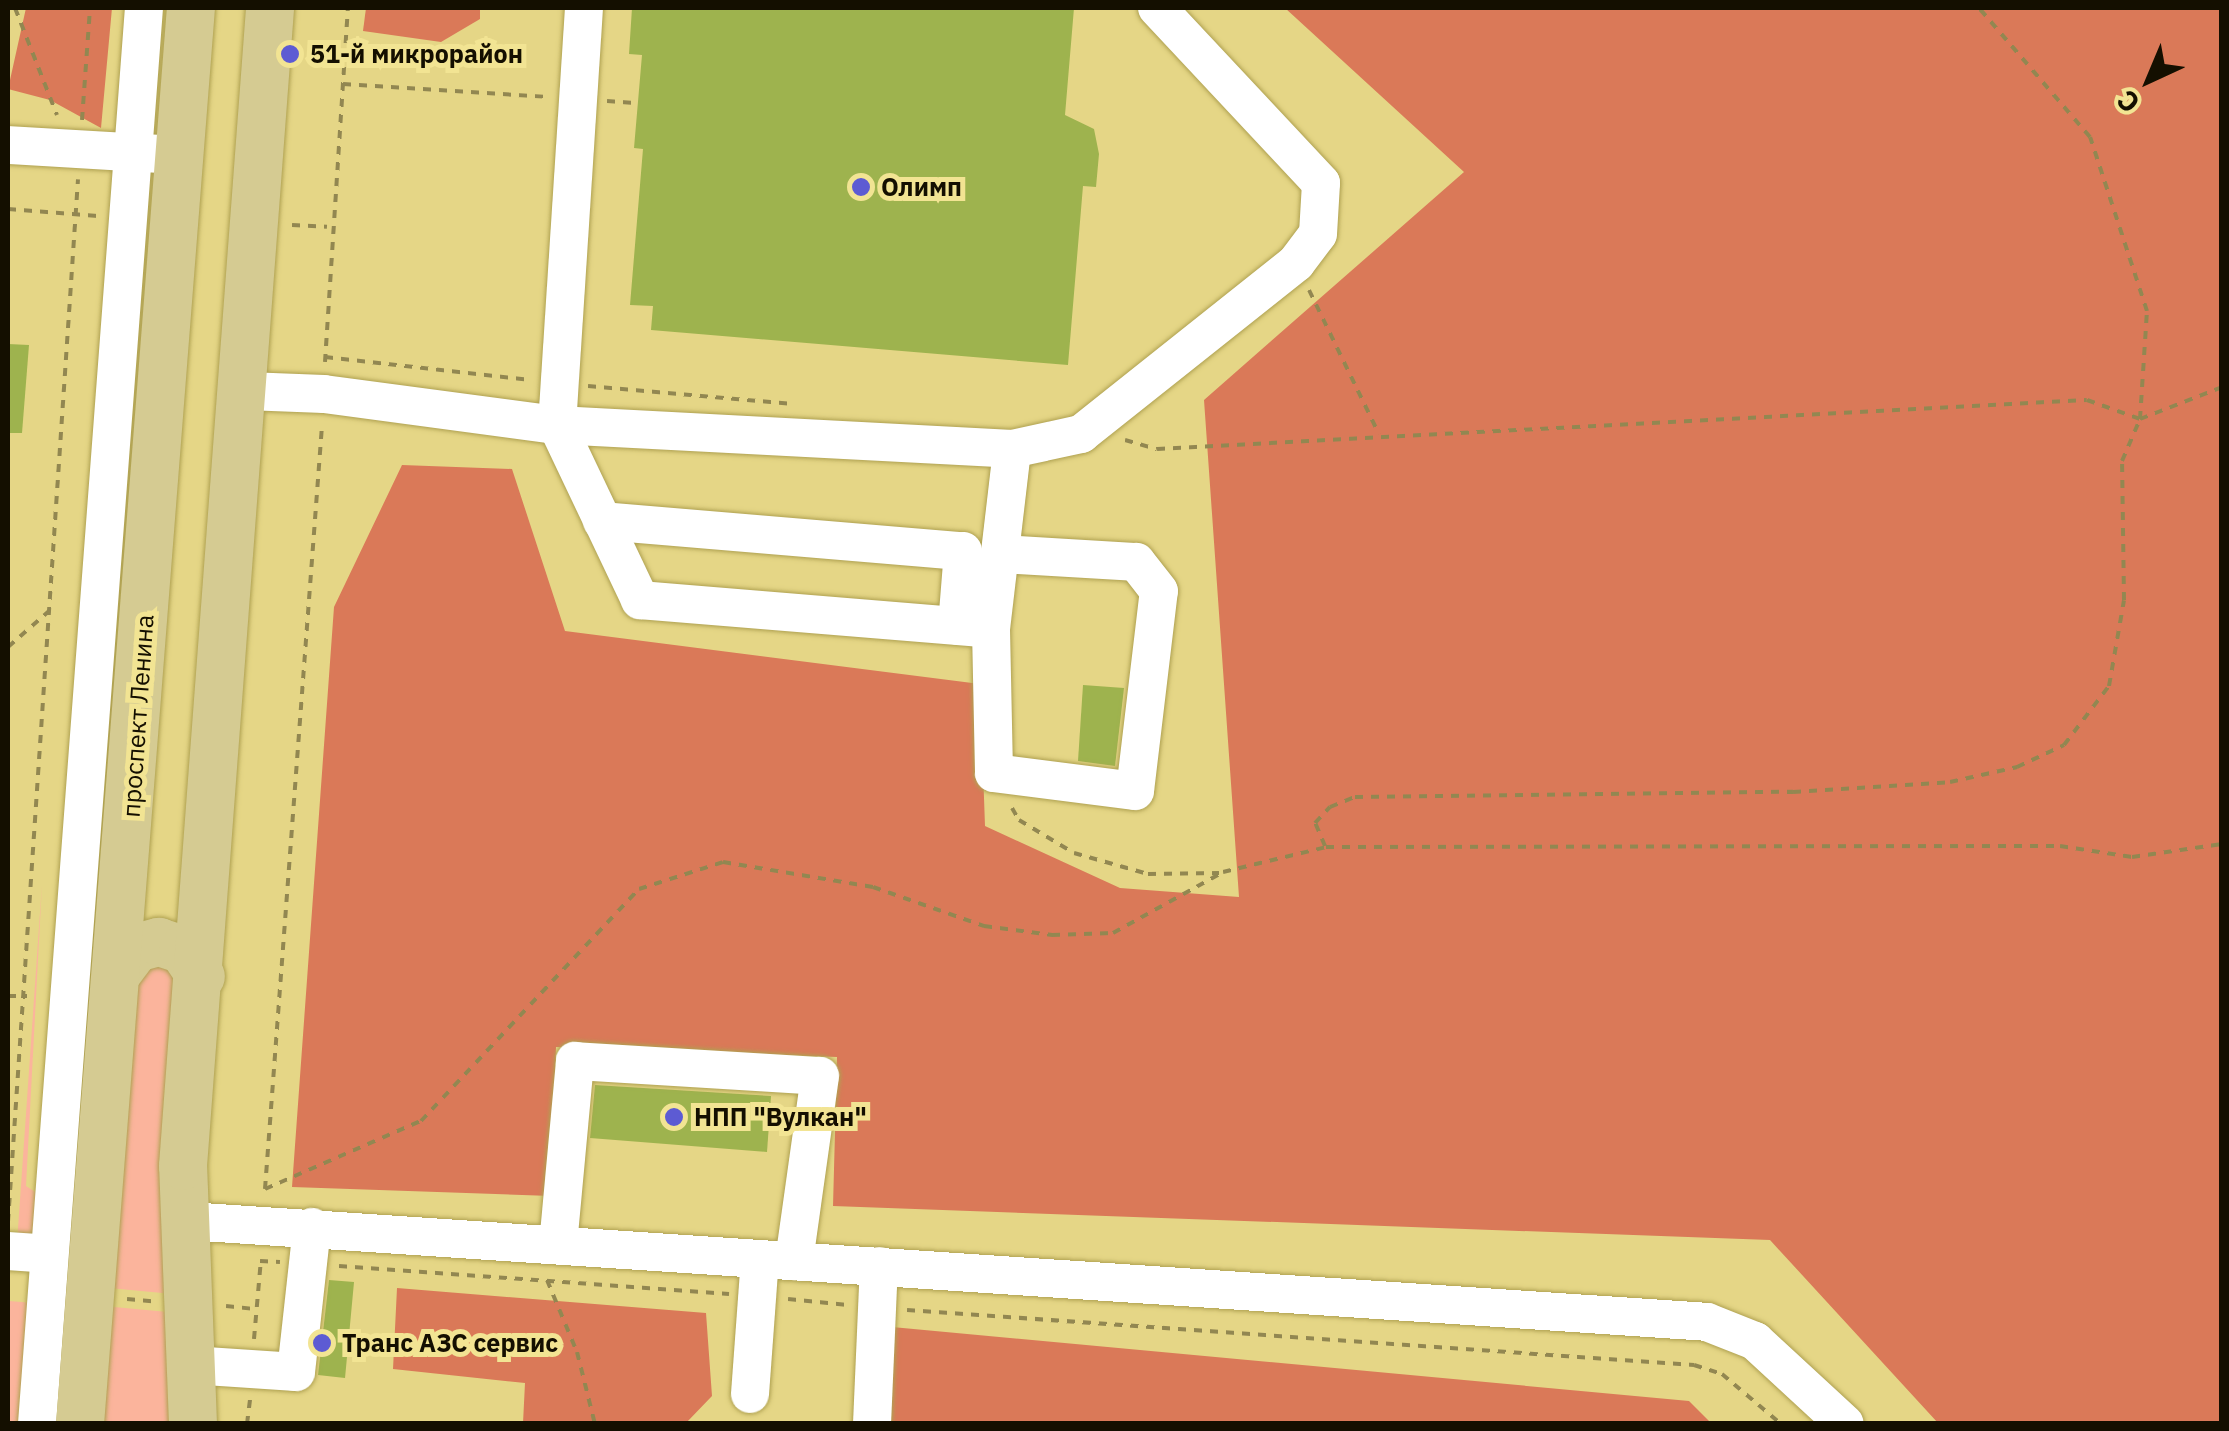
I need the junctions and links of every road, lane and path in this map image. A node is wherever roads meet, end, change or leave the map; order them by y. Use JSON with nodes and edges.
{"nodes":[{"id":1,"x":15,"y":8,"type":"edge"},
{"id":2,"x":90,"y":8,"type":"edge"},
{"id":3,"x":144,"y":8,"type":"edge"},
{"id":4,"x":191,"y":8,"type":"edge"},
{"id":5,"x":270,"y":8,"type":"edge"},
{"id":6,"x":348,"y":8,"type":"edge"},
{"id":7,"x":584,"y":8,"type":"edge"},
{"id":8,"x":1158,"y":8,"type":"edge"},
{"id":9,"x":1979,"y":8,"type":"edge"},
{"id":10,"x":343,"y":84,"type":"junction"},
{"id":11,"x":559,"y":98,"type":"dead end"},
{"id":12,"x":599,"y":100,"type":"dead end"},
{"id":13,"x":638,"y":103,"type":"dead end"},
{"id":14,"x":8,"y":145,"type":"edge"},
{"id":15,"x":75,"y":149,"type":"junction"},
{"id":16,"x":134,"y":153,"type":"junction"},
{"id":17,"x":182,"y":155,"type":"junction"},
{"id":18,"x":259,"y":159,"type":"junction"},
{"id":19,"x":1296,"y":263,"type":"junction"},
{"id":20,"x":325,"y":376,"type":"junction"},
{"id":21,"x":560,"y":384,"type":"junction"},
{"id":22,"x":2222,"y":387,"type":"edge"},
{"id":23,"x":246,"y":391,"type":"junction"},
{"id":24,"x":811,"y":406,"type":"dead end"},
{"id":25,"x":2140,"y":419,"type":"junction"},
{"id":26,"x":557,"y":425,"type":"junction"},
{"id":27,"x":1081,"y":434,"type":"junction"},
{"id":28,"x":1379,"y":434,"type":"junction"},
{"id":29,"x":1012,"y":449,"type":"junction"},
{"id":30,"x":602,"y":521,"type":"junction"},
{"id":31,"x":1003,"y":554,"type":"junction"},
{"id":32,"x":49,"y":610,"type":"junction"},
{"id":33,"x":974,"y":627,"type":"junction"},
{"id":34,"x":8,"y":647,"type":"edge"},
{"id":35,"x":994,"y":773,"type":"junction"},
{"id":36,"x":2222,"y":844,"type":"edge"},
{"id":37,"x":1326,"y":847,"type":"junction"},
{"id":38,"x":1221,"y":873,"type":"junction"},
{"id":39,"x":118,"y":972,"type":"junction"},
{"id":40,"x":201,"y":977,"type":"junction"},
{"id":41,"x":8,"y":996,"type":"edge"},
{"id":42,"x":27,"y":996,"type":"junction"},
{"id":43,"x":59,"y":1075,"type":"junction"},
{"id":44,"x":109,"y":1078,"type":"junction"},
{"id":45,"x":264,"y":1189,"type":"junction"},
{"id":46,"x":188,"y":1221,"type":"junction"},
{"id":47,"x":8,"y":1227,"type":"edge"},
{"id":48,"x":312,"y":1227,"type":"junction"},
{"id":49,"x":262,"y":1245,"type":"junction"},
{"id":50,"x":8,"y":1251,"type":"edge"},
{"id":51,"x":48,"y":1254,"type":"junction"},
{"id":52,"x":552,"y":1263,"type":"junction"},
{"id":53,"x":308,"y":1265,"type":"junction"},
{"id":54,"x":879,"y":1266,"type":"junction"},
{"id":55,"x":770,"y":1272,"type":"junction"},
{"id":56,"x":89,"y":1297,"type":"junction"},
{"id":57,"x":193,"y":1303,"type":"junction"},
{"id":58,"x":880,"y":1308,"type":"junction"},
{"id":59,"x":256,"y":1309,"type":"junction"},
{"id":60,"x":191,"y":1365,"type":"junction"},
{"id":61,"x":252,"y":1368,"type":"junction"},
{"id":62,"x":750,"y":1394,"type":"dead end"},
{"id":63,"x":37,"y":1424,"type":"edge"},
{"id":64,"x":80,"y":1424,"type":"edge"},
{"id":65,"x":192,"y":1424,"type":"edge"},
{"id":66,"x":247,"y":1424,"type":"edge"},
{"id":67,"x":596,"y":1424,"type":"edge"},
{"id":68,"x":872,"y":1424,"type":"edge"},
{"id":69,"x":1782,"y":1424,"type":"edge"},
{"id":70,"x":1845,"y":1424,"type":"edge"}],
"edges":[{"from":1,"to":15,"type":"path"},
{"from":2,"to":15,"type":"path"},
{"from":3,"to":16,"type":"street"},
{"from":4,"to":17,"type":"main road","name":"проспект Ленина"},
{"from":5,"to":18,"type":"main road"},
{"from":6,"to":10,"type":"path"},
{"from":7,"to":21,"type":"street"},
{"from":8,"to":19,"type":"street"},
{"from":9,"to":25,"type":"path"},
{"from":10,"to":11,"type":"path"},
{"from":10,"to":20,"type":"path"},
{"from":12,"to":13,"type":"path"},
{"from":14,"to":15,"type":"street"},
{"from":15,"to":16,"type":"street"},
{"from":15,"to":32,"type":"path"},
{"from":16,"to":17,"type":"street"},
{"from":16,"to":43,"type":"street"},
{"from":17,"to":18,"type":"main road"},
{"from":17,"to":39,"type":"main road","name":"проспект Ленина"},
{"from":18,"to":23,"type":"main road"},
{"from":19,"to":27,"type":"street"},
{"from":19,"to":28,"type":"path"},
{"from":20,"to":21,"type":"path"},
{"from":20,"to":23,"type":"street"},
{"from":20,"to":26,"type":"street"},
{"from":20,"to":45,"type":"path"},
{"from":21,"to":24,"type":"path"},
{"from":21,"to":26,"type":"street"},
{"from":22,"to":25,"type":"path"},
{"from":23,"to":40,"type":"main road"},
{"from":25,"to":28,"type":"path"},
{"from":25,"to":37,"type":"path"},
{"from":26,"to":29,"type":"street"},
{"from":26,"to":30,"type":"street"},
{"from":27,"to":28,"type":"path"},
{"from":27,"to":29,"type":"street"},
{"from":29,"to":31,"type":"street"},
{"from":30,"to":33,"type":"street"},
{"from":30,"to":33,"type":"street"},
{"from":31,"to":33,"type":"street"},
{"from":31,"to":35,"type":"street"},
{"from":32,"to":34,"type":"path"},
{"from":32,"to":42,"type":"path"},
{"from":33,"to":35,"type":"street"},
{"from":35,"to":38,"type":"path"},
{"from":36,"to":37,"type":"path"},
{"from":37,"to":38,"type":"path"},
{"from":38,"to":45,"type":"path"},
{"from":39,"to":40,"type":"main road"},
{"from":39,"to":44,"type":"main road","name":"проспект Ленина"},
{"from":40,"to":46,"type":"main road"},
{"from":41,"to":42,"type":"path"},
{"from":42,"to":47,"type":"path"},
{"from":43,"to":44,"type":"street"},
{"from":43,"to":51,"type":"street"},
{"from":44,"to":56,"type":"main road","name":"проспект Ленина"},
{"from":45,"to":49,"type":"path"},
{"from":46,"to":49,"type":"street"},
{"from":46,"to":57,"type":"main road"},
{"from":48,"to":49,"type":"street"},
{"from":48,"to":52,"type":"street"},
{"from":48,"to":53,"type":"street"},
{"from":49,"to":53,"type":"path"},
{"from":49,"to":59,"type":"path"},
{"from":50,"to":51,"type":"street"},
{"from":51,"to":63,"type":"street"},
{"from":52,"to":53,"type":"path"},
{"from":52,"to":55,"type":"street"},
{"from":52,"to":55,"type":"path"},
{"from":52,"to":55,"type":"street"},
{"from":52,"to":67,"type":"path"},
{"from":53,"to":61,"type":"street"},
{"from":54,"to":55,"type":"street"},
{"from":54,"to":58,"type":"street"},
{"from":54,"to":70,"type":"street"},
{"from":55,"to":58,"type":"path"},
{"from":55,"to":62,"type":"street"},
{"from":56,"to":57,"type":"path"},
{"from":56,"to":64,"type":"main road","name":"проспект Ленина"},
{"from":57,"to":59,"type":"path"},
{"from":57,"to":60,"type":"main road"},
{"from":58,"to":68,"type":"street"},
{"from":58,"to":69,"type":"path"},
{"from":59,"to":61,"type":"path"},
{"from":60,"to":61,"type":"street"},
{"from":60,"to":65,"type":"main road"},
{"from":61,"to":66,"type":"path"}]}
